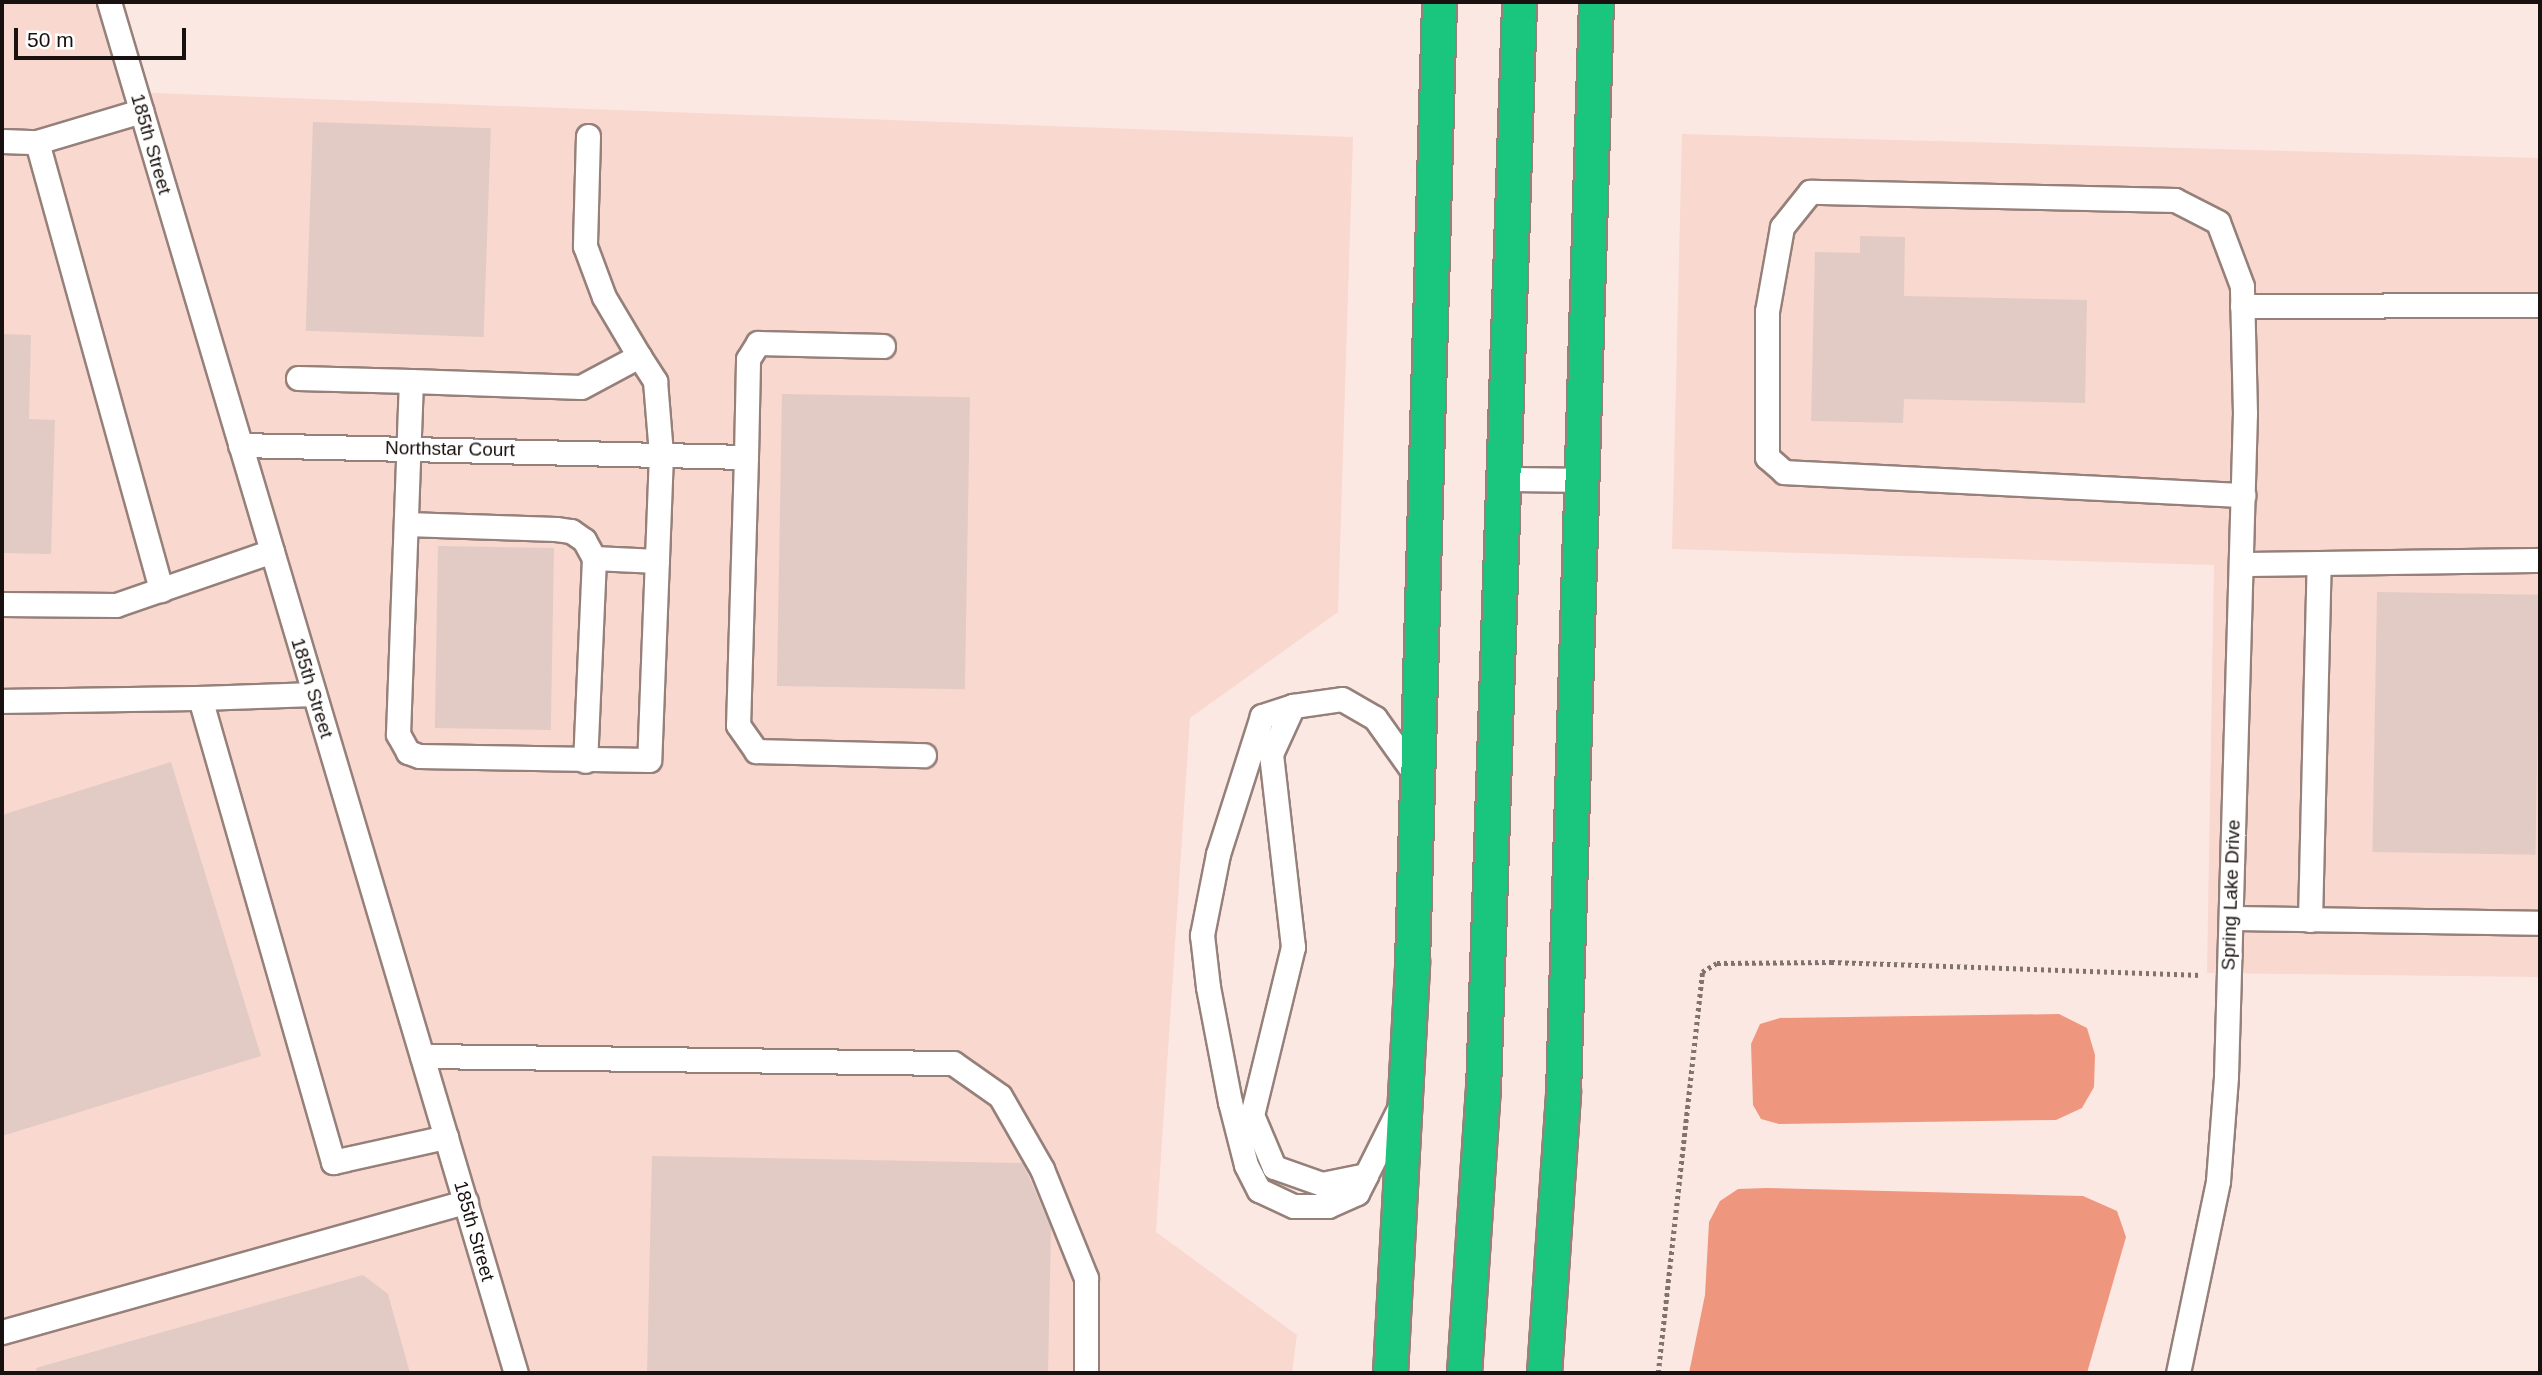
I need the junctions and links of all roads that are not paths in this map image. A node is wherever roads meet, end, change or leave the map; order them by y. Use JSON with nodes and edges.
{"nodes":[{"id":1,"x":109,"y":2,"type":"edge"},
{"id":2,"x":1439,"y":2,"type":"edge"},
{"id":3,"x":1518,"y":2,"type":"edge"},
{"id":4,"x":1596,"y":2,"type":"edge"},
{"id":5,"x":141,"y":111,"type":"junction"},
{"id":6,"x":588,"y":136,"type":"dead end"},
{"id":7,"x":2,"y":141,"type":"edge"},
{"id":8,"x":37,"y":142,"type":"junction"},
{"id":9,"x":2540,"y":305,"type":"edge"},
{"id":10,"x":2242,"y":306,"type":"junction"},
{"id":11,"x":883,"y":346,"type":"dead end"},
{"id":12,"x":639,"y":356,"type":"junction"},
{"id":13,"x":298,"y":378,"type":"dead end"},
{"id":14,"x":411,"y":381,"type":"junction"},
{"id":15,"x":240,"y":445,"type":"junction"},
{"id":16,"x":408,"y":448,"type":"junction"},
{"id":17,"x":661,"y":454,"type":"junction"},
{"id":18,"x":746,"y":457,"type":"junction"},
{"id":19,"x":1501,"y":479,"type":"junction"},
{"id":20,"x":1581,"y":480,"type":"junction"},
{"id":21,"x":2243,"y":495,"type":"junction"},
{"id":22,"x":406,"y":524,"type":"junction"},
{"id":23,"x":272,"y":551,"type":"junction"},
{"id":24,"x":594,"y":558,"type":"junction"},
{"id":25,"x":2540,"y":560,"type":"edge"},
{"id":26,"x":656,"y":561,"type":"junction"},
{"id":27,"x":2319,"y":563,"type":"junction"},
{"id":28,"x":2241,"y":564,"type":"junction"},
{"id":29,"x":161,"y":590,"type":"junction"},
{"id":30,"x":2,"y":604,"type":"edge"},
{"id":31,"x":314,"y":694,"type":"junction"},
{"id":32,"x":200,"y":698,"type":"junction"},
{"id":33,"x":2,"y":701,"type":"edge"},
{"id":34,"x":1293,"y":706,"type":"junction"},
{"id":35,"x":924,"y":755,"type":"dead end"},
{"id":36,"x":585,"y":761,"type":"junction"},
{"id":37,"x":1417,"y":777,"type":"junction"},
{"id":38,"x":2231,"y":918,"type":"junction"},
{"id":39,"x":2310,"y":920,"type":"junction"},
{"id":40,"x":2540,"y":923,"type":"edge"},
{"id":41,"x":422,"y":1056,"type":"junction"},
{"id":42,"x":1405,"y":1098,"type":"junction"},
{"id":43,"x":446,"y":1137,"type":"junction"},
{"id":44,"x":1366,"y":1175,"type":"junction"},
{"id":45,"x":466,"y":1202,"type":"junction"},
{"id":46,"x":2,"y":1332,"type":"edge"},
{"id":47,"x":516,"y":1373,"type":"edge"},
{"id":48,"x":1086,"y":1373,"type":"edge"},
{"id":49,"x":1390,"y":1373,"type":"edge"},
{"id":50,"x":1464,"y":1373,"type":"edge"},
{"id":51,"x":1544,"y":1373,"type":"edge"},
{"id":52,"x":2178,"y":1373,"type":"edge"}],
"edges":[{"from":1,"to":5,"type":"street","name":"185th Street"},
{"from":2,"to":37,"type":"highway"},
{"from":3,"to":19,"type":"highway"},
{"from":4,"to":20,"type":"highway"},
{"from":5,"to":8,"type":"street"},
{"from":5,"to":15,"type":"street","name":"185th Street"},
{"from":6,"to":12,"type":"street"},
{"from":7,"to":8,"type":"street"},
{"from":8,"to":29,"type":"street"},
{"from":9,"to":10,"type":"street"},
{"from":10,"to":21,"type":"street","name":"Spring Lake Drive"},
{"from":10,"to":21,"type":"street","name":"Spring Lake Drive"},
{"from":11,"to":18,"type":"street"},
{"from":12,"to":14,"type":"street"},
{"from":12,"to":17,"type":"street"},
{"from":13,"to":14,"type":"street"},
{"from":14,"to":16,"type":"street"},
{"from":15,"to":16,"type":"street","name":"Northstar Court"},
{"from":15,"to":23,"type":"street","name":"185th Street"},
{"from":16,"to":17,"type":"street","name":"Northstar Court"},
{"from":16,"to":22,"type":"street"},
{"from":17,"to":18,"type":"street","name":"Northstar Court"},
{"from":17,"to":26,"type":"street"},
{"from":18,"to":35,"type":"street"},
{"from":19,"to":20,"type":"street"},
{"from":19,"to":50,"type":"highway"},
{"from":20,"to":51,"type":"highway"},
{"from":21,"to":28,"type":"street","name":"Spring Lake Drive"},
{"from":22,"to":24,"type":"street"},
{"from":22,"to":36,"type":"street"},
{"from":23,"to":29,"type":"street"},
{"from":23,"to":31,"type":"street","name":"185th Street"},
{"from":24,"to":26,"type":"street"},
{"from":24,"to":36,"type":"street"},
{"from":25,"to":27,"type":"street"},
{"from":26,"to":36,"type":"street"},
{"from":27,"to":28,"type":"street"},
{"from":27,"to":39,"type":"street"},
{"from":28,"to":38,"type":"street","name":"Spring Lake Drive"},
{"from":29,"to":30,"type":"street"},
{"from":31,"to":32,"type":"street"},
{"from":31,"to":41,"type":"street","name":"185th Street"},
{"from":32,"to":33,"type":"street"},
{"from":32,"to":43,"type":"street"},
{"from":34,"to":37,"type":"street"},
{"from":34,"to":44,"type":"street"},
{"from":34,"to":44,"type":"street"},
{"from":37,"to":42,"type":"highway"},
{"from":38,"to":39,"type":"street"},
{"from":38,"to":52,"type":"street","name":"Spring Lake Drive"},
{"from":39,"to":40,"type":"street"},
{"from":41,"to":43,"type":"street","name":"185th Street"},
{"from":41,"to":48,"type":"street"},
{"from":42,"to":44,"type":"street"},
{"from":42,"to":49,"type":"highway"},
{"from":43,"to":45,"type":"street","name":"185th Street"},
{"from":45,"to":46,"type":"street"},
{"from":45,"to":47,"type":"street","name":"185th Street"}]}
